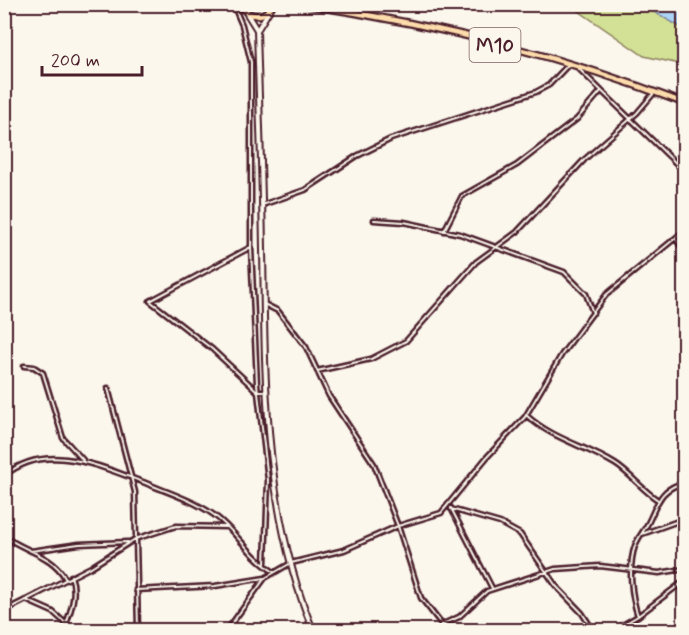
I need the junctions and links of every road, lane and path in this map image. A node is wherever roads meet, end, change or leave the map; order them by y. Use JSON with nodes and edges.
{"nodes":[{"id":1,"x":233,"y":4,"type":"edge"},
{"id":2,"x":240,"y":4,"type":"edge"},
{"id":3,"x":282,"y":4,"type":"edge"},
{"id":4,"x":301,"y":4,"type":"edge"},
{"id":5,"x":272,"y":7,"type":"edge"},
{"id":6,"x":248,"y":14,"type":"junction"},
{"id":7,"x":257,"y":30,"type":"junction"},
{"id":8,"x":568,"y":65,"type":"junction"},
{"id":9,"x":577,"y":67,"type":"junction"},
{"id":10,"x":601,"y":91,"type":"junction"},
{"id":11,"x":655,"y":92,"type":"junction"},
{"id":12,"x":684,"y":104,"type":"edge"},
{"id":13,"x":629,"y":119,"type":"junction"},
{"id":14,"x":684,"y":171,"type":"edge"},
{"id":15,"x":262,"y":205,"type":"junction"},
{"id":16,"x":374,"y":220,"type":"dead end"},
{"id":17,"x":444,"y":231,"type":"junction"},
{"id":18,"x":684,"y":231,"type":"edge"},
{"id":19,"x":675,"y":238,"type":"junction"},
{"id":20,"x":251,"y":247,"type":"junction"},
{"id":21,"x":494,"y":248,"type":"junction"},
{"id":22,"x":684,"y":251,"type":"edge"},
{"id":23,"x":263,"y":304,"type":"junction"},
{"id":24,"x":593,"y":313,"type":"junction"},
{"id":25,"x":24,"y":366,"type":"dead end"},
{"id":26,"x":317,"y":371,"type":"junction"},
{"id":27,"x":108,"y":388,"type":"dead end"},
{"id":28,"x":258,"y":391,"type":"junction"},
{"id":29,"x":265,"y":392,"type":"junction"},
{"id":30,"x":526,"y":415,"type":"junction"},
{"id":31,"x":83,"y":460,"type":"junction"},
{"id":32,"x":6,"y":475,"type":"edge"},
{"id":33,"x":132,"y":478,"type":"junction"},
{"id":34,"x":4,"y":480,"type":"edge"},
{"id":35,"x":684,"y":483,"type":"edge"},
{"id":36,"x":658,"y":501,"type":"junction"},
{"id":37,"x":450,"y":507,"type":"junction"},
{"id":38,"x":684,"y":519,"type":"edge"},
{"id":39,"x":228,"y":526,"type":"junction"},
{"id":40,"x":398,"y":526,"type":"junction"},
{"id":41,"x":641,"y":535,"type":"junction"},
{"id":42,"x":4,"y":536,"type":"edge"},
{"id":43,"x":135,"y":539,"type":"junction"},
{"id":44,"x":128,"y":542,"type":"junction"},
{"id":45,"x":31,"y":551,"type":"junction"},
{"id":46,"x":291,"y":563,"type":"junction"},
{"id":47,"x":265,"y":564,"type":"junction"},
{"id":48,"x":684,"y":569,"type":"edge"},
{"id":49,"x":633,"y":571,"type":"junction"},
{"id":50,"x":274,"y":572,"type":"junction"},
{"id":51,"x":546,"y":572,"type":"junction"},
{"id":52,"x":70,"y":576,"type":"junction"},
{"id":53,"x":65,"y":578,"type":"junction"},
{"id":54,"x":265,"y":578,"type":"junction"},
{"id":55,"x":684,"y":581,"type":"edge"},
{"id":56,"x":493,"y":589,"type":"junction"},
{"id":57,"x":136,"y":590,"type":"junction"},
{"id":58,"x":26,"y":600,"type":"junction"},
{"id":59,"x":4,"y":611,"type":"edge"},
{"id":60,"x":638,"y":616,"type":"junction"},
{"id":61,"x":66,"y":624,"type":"junction"},
{"id":62,"x":441,"y":625,"type":"junction"},
{"id":63,"x":64,"y":630,"type":"edge"},
{"id":64,"x":73,"y":630,"type":"edge"},
{"id":65,"x":138,"y":630,"type":"edge"},
{"id":66,"x":227,"y":630,"type":"edge"},
{"id":67,"x":313,"y":630,"type":"edge"},
{"id":68,"x":446,"y":630,"type":"edge"},
{"id":69,"x":593,"y":630,"type":"edge"},
{"id":70,"x":614,"y":630,"type":"edge"}],
"edges":[{"from":1,"to":20,"type":"street"},
{"from":2,"to":6,"type":"main road"},
{"from":3,"to":5,"type":"main road"},
{"from":4,"to":8,"type":"main road","number":"M10"},
{"from":5,"to":6,"type":"main road"},
{"from":5,"to":7,"type":"street"},
{"from":6,"to":7,"type":"street"},
{"from":7,"to":15,"type":"street"},
{"from":8,"to":9,"type":"main road","number":"M10"},
{"from":8,"to":15,"type":"street"},
{"from":9,"to":10,"type":"street"},
{"from":9,"to":11,"type":"main road","number":"M10"},
{"from":10,"to":13,"type":"street"},
{"from":10,"to":17,"type":"street"},
{"from":11,"to":12,"type":"main road","number":"M10"},
{"from":11,"to":13,"type":"street"},
{"from":13,"to":14,"type":"street"},
{"from":13,"to":21,"type":"street"},
{"from":15,"to":23,"type":"street"},
{"from":16,"to":17,"type":"street"},
{"from":17,"to":21,"type":"street"},
{"from":18,"to":19,"type":"street"},
{"from":19,"to":22,"type":"street"},
{"from":19,"to":24,"type":"street"},
{"from":20,"to":28,"type":"street"},
{"from":20,"to":28,"type":"street"},
{"from":21,"to":24,"type":"street"},
{"from":21,"to":26,"type":"street"},
{"from":23,"to":26,"type":"street"},
{"from":23,"to":29,"type":"street"},
{"from":24,"to":30,"type":"street"},
{"from":25,"to":31,"type":"street"},
{"from":26,"to":40,"type":"street"},
{"from":27,"to":33,"type":"street"},
{"from":28,"to":29,"type":"street"},
{"from":28,"to":47,"type":"street"},
{"from":29,"to":46,"type":"street"},
{"from":30,"to":36,"type":"street"},
{"from":30,"to":37,"type":"street"},
{"from":31,"to":32,"type":"street"},
{"from":31,"to":33,"type":"street"},
{"from":32,"to":34,"type":"street"},
{"from":33,"to":39,"type":"street"},
{"from":33,"to":43,"type":"street"},
{"from":35,"to":36,"type":"street"},
{"from":36,"to":41,"type":"street"},
{"from":37,"to":40,"type":"street"},
{"from":37,"to":51,"type":"street"},
{"from":37,"to":56,"type":"street"},
{"from":38,"to":41,"type":"street"},
{"from":39,"to":43,"type":"street"},
{"from":39,"to":47,"type":"street"},
{"from":40,"to":46,"type":"street"},
{"from":40,"to":62,"type":"street"},
{"from":41,"to":49,"type":"street"},
{"from":42,"to":45,"type":"street"},
{"from":43,"to":44,"type":"street"},
{"from":43,"to":57,"type":"street"},
{"from":44,"to":45,"type":"street"},
{"from":44,"to":52,"type":"street"},
{"from":45,"to":53,"type":"street"},
{"from":46,"to":50,"type":"street"},
{"from":46,"to":67,"type":"street"},
{"from":47,"to":50,"type":"street"},
{"from":48,"to":49,"type":"street"},
{"from":49,"to":51,"type":"street"},
{"from":49,"to":60,"type":"street"},
{"from":50,"to":54,"type":"street"},
{"from":51,"to":56,"type":"street"},
{"from":51,"to":69,"type":"street"},
{"from":52,"to":53,"type":"street"},
{"from":52,"to":61,"type":"street"},
{"from":53,"to":58,"type":"street"},
{"from":54,"to":57,"type":"street"},
{"from":54,"to":66,"type":"street"},
{"from":55,"to":60,"type":"street"},
{"from":56,"to":62,"type":"street"},
{"from":57,"to":65,"type":"street"},
{"from":58,"to":59,"type":"street"},
{"from":58,"to":61,"type":"street"},
{"from":60,"to":70,"type":"street"},
{"from":61,"to":63,"type":"street"},
{"from":61,"to":64,"type":"street"},
{"from":62,"to":68,"type":"street"}]}
